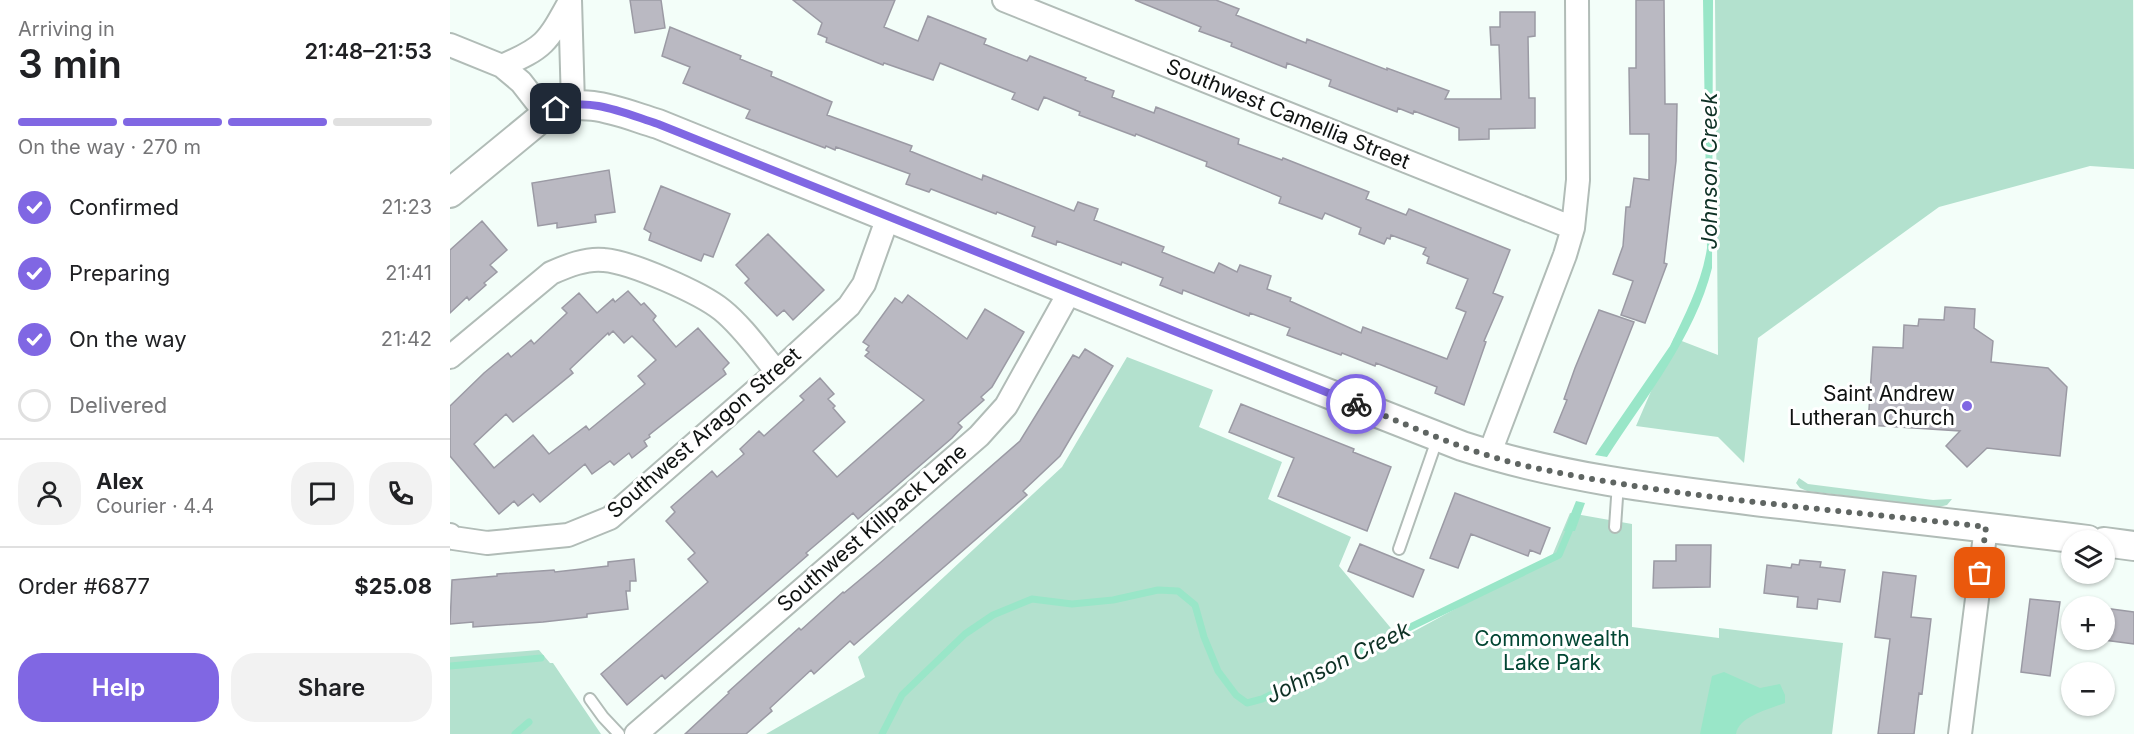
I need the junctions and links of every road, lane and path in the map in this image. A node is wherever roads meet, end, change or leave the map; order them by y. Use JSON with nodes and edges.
{"nodes":[{"id":1,"x":1004,"y":0,"type":"edge"},
{"id":2,"x":1577,"y":0,"type":"edge"},
{"id":3,"x":570,"y":1,"type":"edge"},
{"id":4,"x":450,"y":45,"type":"edge"},
{"id":5,"x":502,"y":66,"type":"junction"},
{"id":6,"x":573,"y":104,"type":"junction"},
{"id":7,"x":546,"y":114,"type":"junction"},
{"id":8,"x":450,"y":193,"type":"edge"},
{"id":9,"x":888,"y":217,"type":"junction"},
{"id":10,"x":1572,"y":228,"type":"junction"},
{"id":11,"x":1070,"y":291,"type":"junction"},
{"id":12,"x":450,"y":357,"type":"edge"},
{"id":13,"x":777,"y":372,"type":"junction"},
{"id":14,"x":1438,"y":437,"type":"junction"},
{"id":15,"x":1489,"y":455,"type":"junction"},
{"id":16,"x":1618,"y":482,"type":"junction"},
{"id":17,"x":1615,"y":527,"type":"dead end"},
{"id":18,"x":1986,"y":527,"type":"junction"},
{"id":19,"x":450,"y":535,"type":"edge"},
{"id":20,"x":2061,"y":537,"type":"edge"},
{"id":21,"x":2115,"y":543,"type":"edge"},
{"id":22,"x":2134,"y":546,"type":"edge"},
{"id":23,"x":1399,"y":549,"type":"dead end"},
{"id":24,"x":590,"y":699,"type":"dead end"},
{"id":25,"x":619,"y":734,"type":"edge"},
{"id":26,"x":636,"y":734,"type":"edge"},
{"id":27,"x":1960,"y":734,"type":"edge"}],
"edges":[{"from":1,"to":10,"type":"street","name":"Southwest Camellia Street"},
{"from":2,"to":10,"type":"street"},
{"from":3,"to":5,"type":"street"},
{"from":3,"to":6,"type":"street"},
{"from":4,"to":5,"type":"street"},
{"from":5,"to":7,"type":"street"},
{"from":6,"to":7,"type":"street"},
{"from":6,"to":9,"type":"street"},
{"from":7,"to":8,"type":"street"},
{"from":9,"to":11,"type":"street"},
{"from":9,"to":13,"type":"street","name":"Southwest Aragon Street"},
{"from":10,"to":15,"type":"street"},
{"from":11,"to":14,"type":"street"},
{"from":11,"to":26,"type":"street","name":"Southwest Killpack Lane"},
{"from":12,"to":13,"type":"street"},
{"from":13,"to":19,"type":"street","name":"Southwest Aragon Street"},
{"from":14,"to":15,"type":"street"},
{"from":14,"to":23,"type":"lane"},
{"from":15,"to":16,"type":"street"},
{"from":16,"to":17,"type":"lane"},
{"from":16,"to":18,"type":"street"},
{"from":18,"to":20,"type":"street"},
{"from":18,"to":27,"type":"street"},
{"from":21,"to":22,"type":"street"},
{"from":24,"to":25,"type":"lane"}]}
